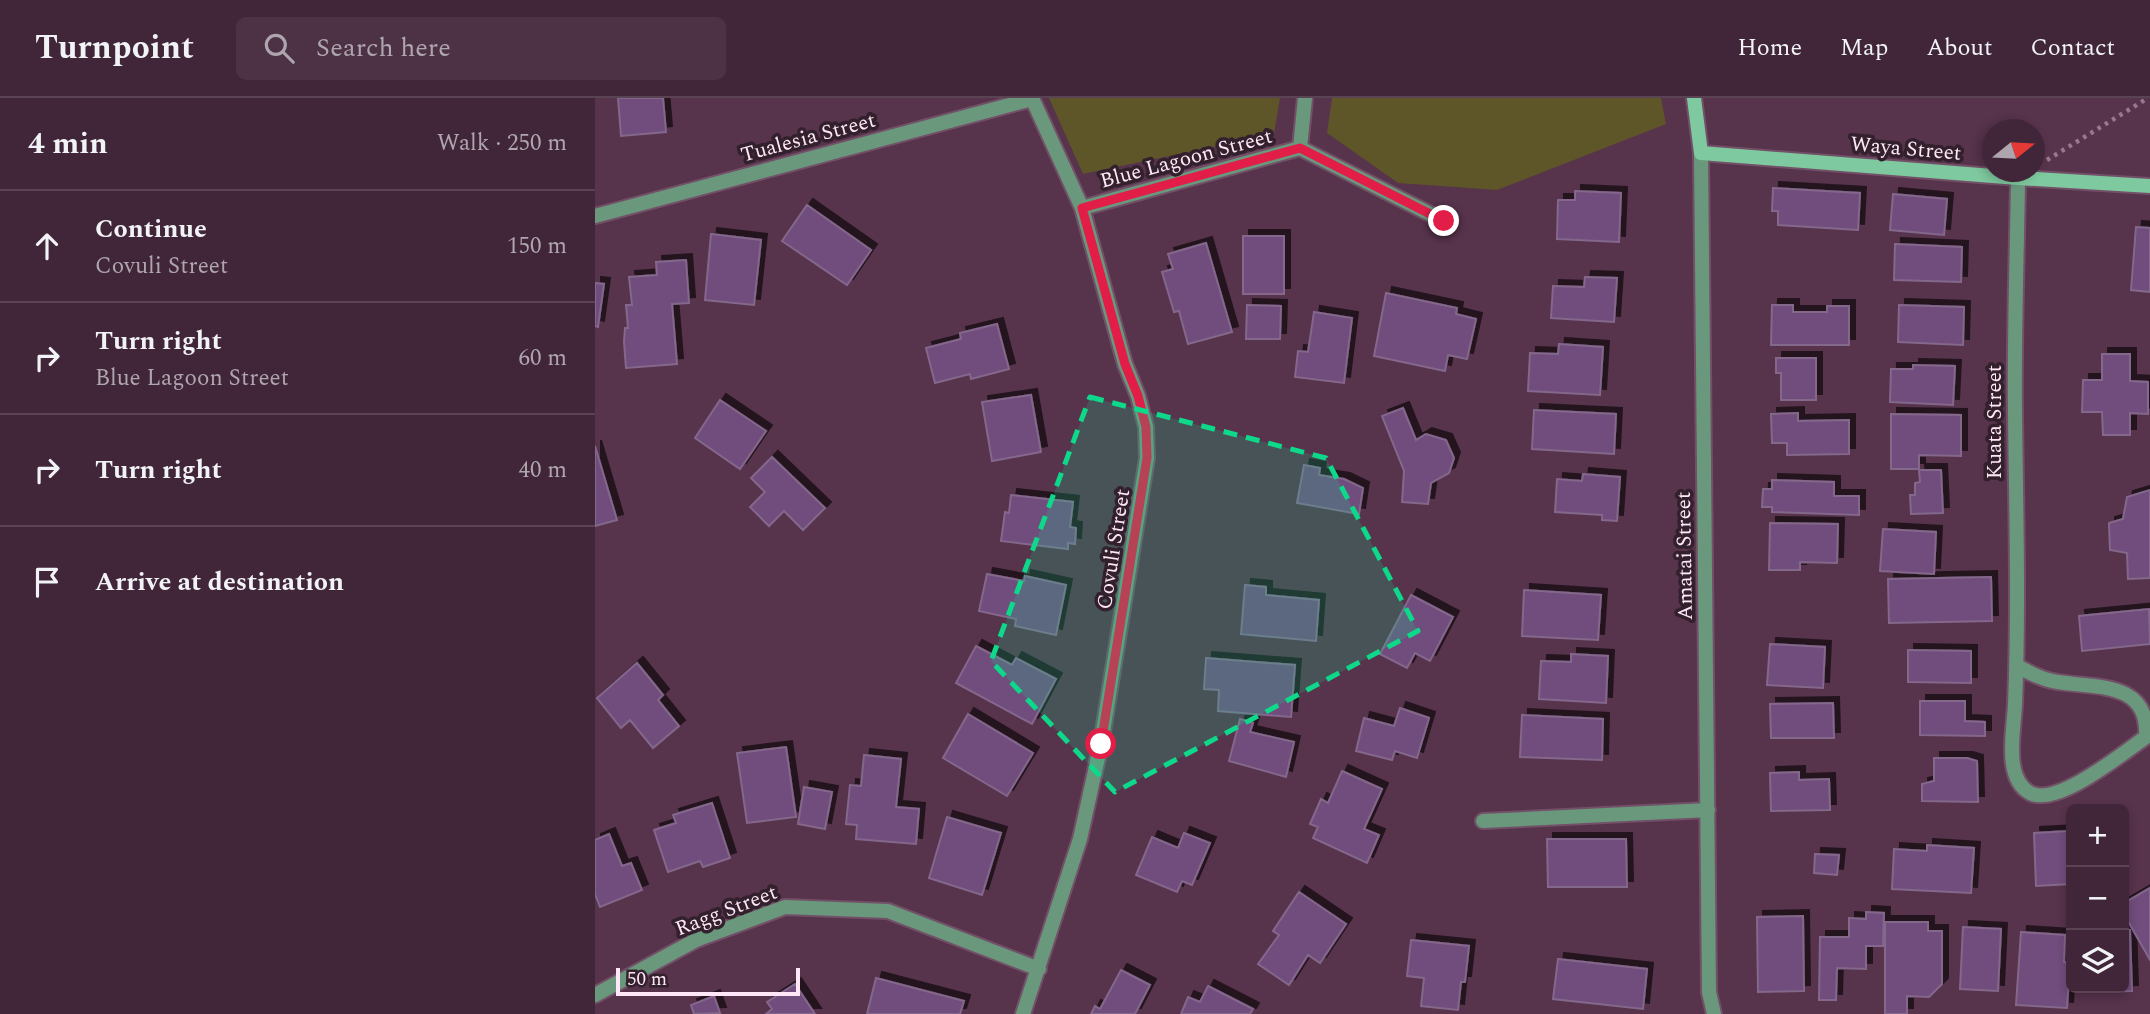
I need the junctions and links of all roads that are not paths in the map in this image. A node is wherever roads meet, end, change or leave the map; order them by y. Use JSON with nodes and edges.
{"nodes":[{"id":1,"x":1032,"y":98,"type":"edge"},
{"id":2,"x":1305,"y":98,"type":"edge"},
{"id":3,"x":1694,"y":98,"type":"edge"},
{"id":4,"x":1300,"y":148,"type":"junction"},
{"id":5,"x":1701,"y":153,"type":"junction"},
{"id":6,"x":1982,"y":175,"type":"edge"},
{"id":7,"x":2045,"y":180,"type":"edge"},
{"id":8,"x":2018,"y":182,"type":"edge"},
{"id":9,"x":2150,"y":186,"type":"edge"},
{"id":10,"x":1082,"y":208,"type":"junction"},
{"id":11,"x":595,"y":216,"type":"edge"},
{"id":12,"x":1444,"y":221,"type":"dead end"},
{"id":13,"x":2017,"y":666,"type":"junction"},
{"id":14,"x":1708,"y":810,"type":"junction"},
{"id":15,"x":1483,"y":821,"type":"dead end"},
{"id":16,"x":1039,"y":968,"type":"junction"},
{"id":17,"x":595,"y":995,"type":"edge"},
{"id":18,"x":1023,"y":1014,"type":"edge"},
{"id":19,"x":1714,"y":1014,"type":"edge"}],
"edges":[{"from":1,"to":10,"type":"street","name":"Covuli Street"},
{"from":1,"to":11,"type":"street","name":"Tualesia Street"},
{"from":2,"to":4,"type":"street"},
{"from":3,"to":5,"type":"main road","name":"Amatai Street"},
{"from":4,"to":10,"type":"street","name":"Blue Lagoon Street"},
{"from":4,"to":12,"type":"street"},
{"from":5,"to":6,"type":"main road","name":"Waya Street"},
{"from":5,"to":14,"type":"street","name":"Amatai Street"},
{"from":7,"to":9,"type":"main road","name":"Waya Street"},
{"from":8,"to":13,"type":"street","name":"Kuata Street"},
{"from":10,"to":16,"type":"street","name":"Covuli Street"},
{"from":13,"to":13,"type":"street","name":"Kuata Street"},
{"from":14,"to":15,"type":"street"},
{"from":14,"to":19,"type":"street","name":"Amatai Street"},
{"from":16,"to":17,"type":"street","name":"Ragg Street"},
{"from":16,"to":18,"type":"street","name":"Covuli Street"}]}
